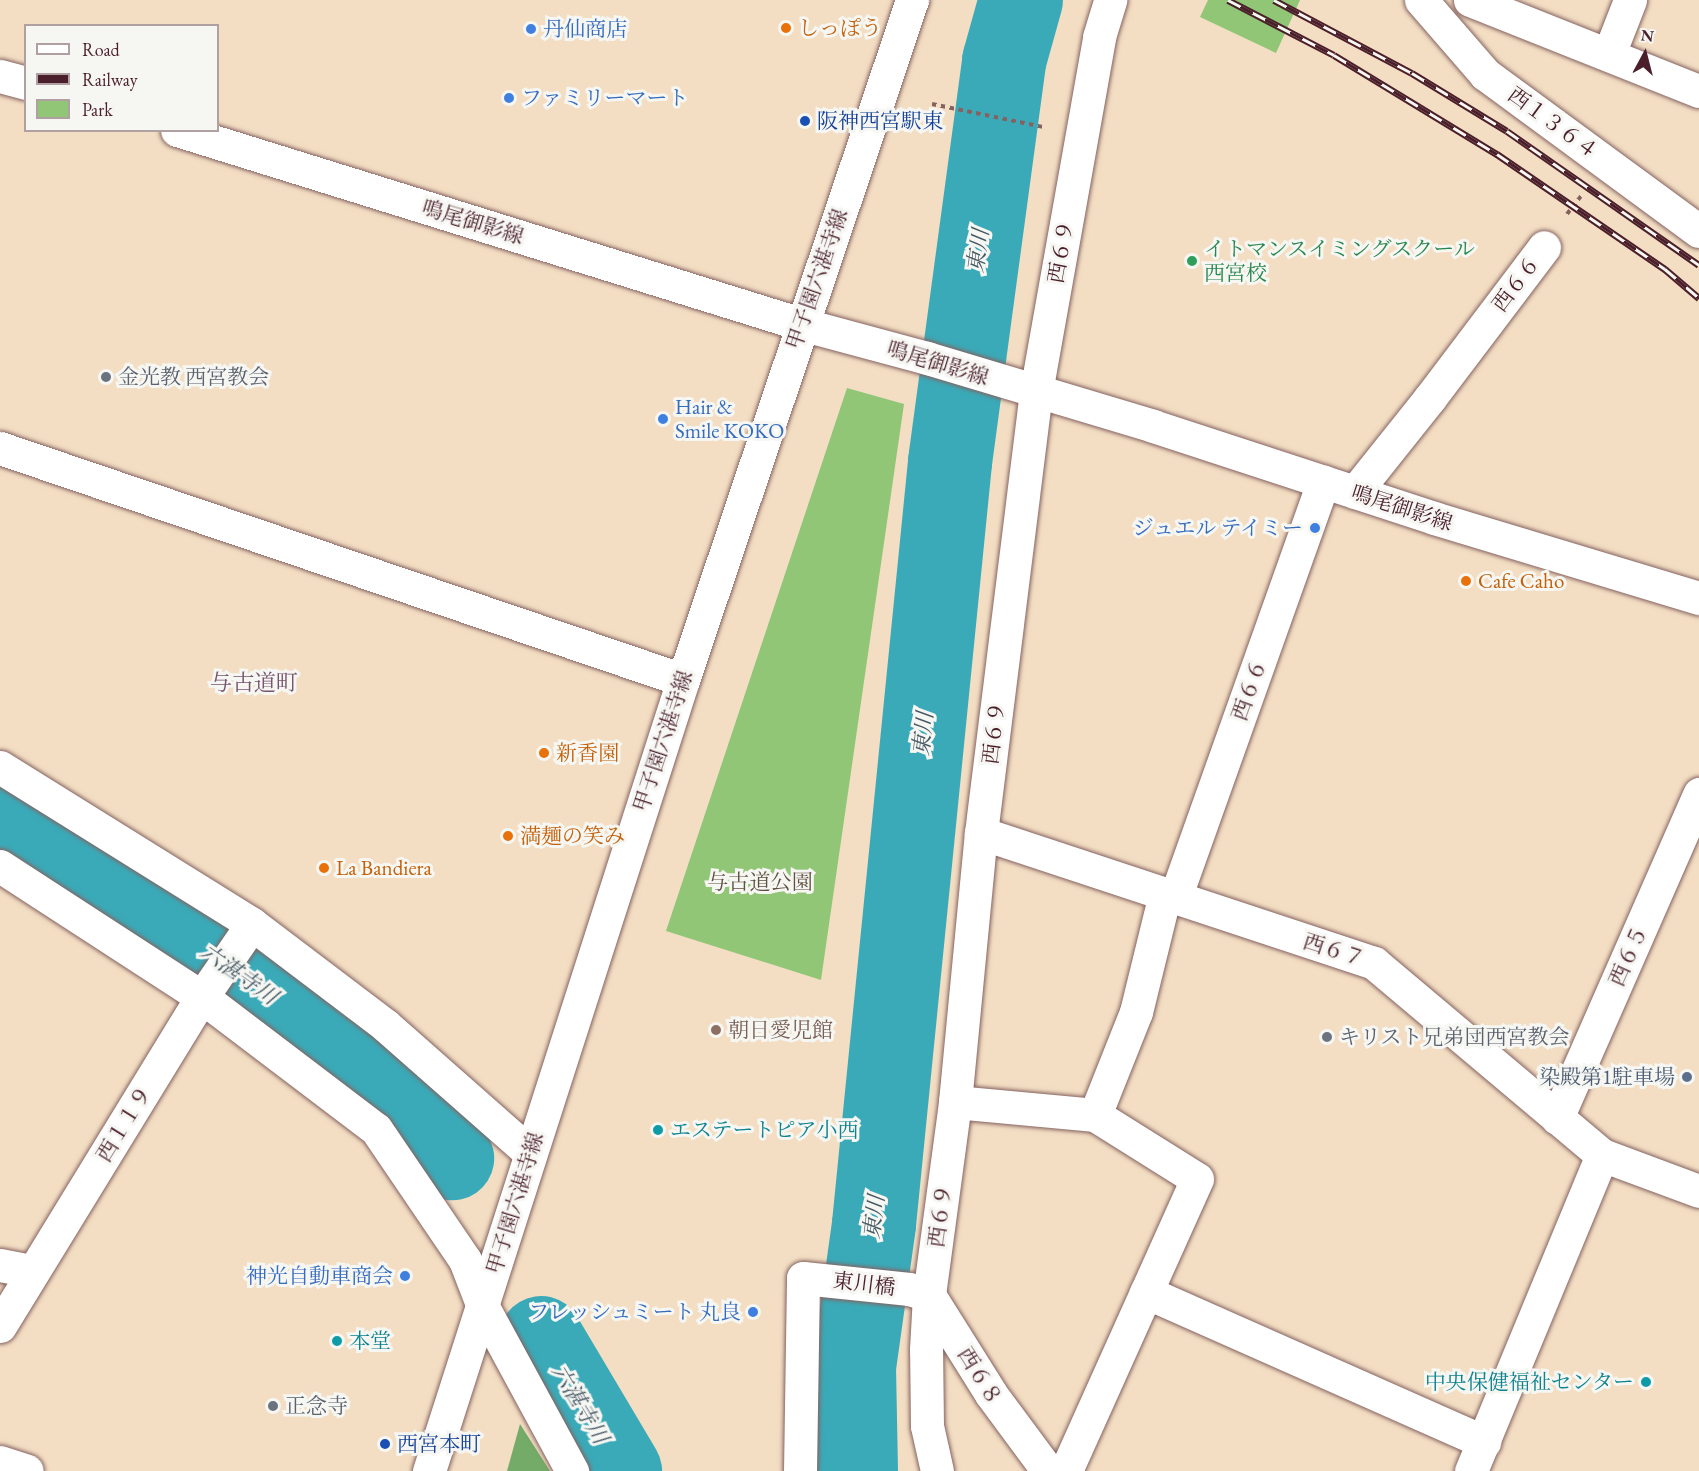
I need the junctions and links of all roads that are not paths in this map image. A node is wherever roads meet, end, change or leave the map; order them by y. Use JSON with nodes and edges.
{"nodes":[{"id":1,"x":912,"y":0,"type":"edge"},
{"id":2,"x":1110,"y":0,"type":"edge"},
{"id":3,"x":1421,"y":0,"type":"edge"},
{"id":4,"x":1470,"y":0,"type":"edge"},
{"id":5,"x":1630,"y":0,"type":"edge"},
{"id":6,"x":1609,"y":54,"type":"junction"},
{"id":7,"x":0,"y":76,"type":"edge"},
{"id":8,"x":24,"y":83,"type":"edge"},
{"id":9,"x":1699,"y":91,"type":"edge"},
{"id":10,"x":183,"y":132,"type":"edge"},
{"id":11,"x":1699,"y":231,"type":"edge"},
{"id":12,"x":1544,"y":247,"type":"road end"},
{"id":13,"x":801,"y":324,"type":"junction"},
{"id":14,"x":1025,"y":389,"type":"junction"},
{"id":15,"x":0,"y":448,"type":"edge"},
{"id":16,"x":1323,"y":482,"type":"junction"},
{"id":17,"x":1355,"y":492,"type":"junction"},
{"id":18,"x":1699,"y":598,"type":"edge"},
{"id":19,"x":682,"y":680,"type":"junction"},
{"id":20,"x":0,"y":767,"type":"edge"},
{"id":21,"x":1699,"y":794,"type":"edge"},
{"id":22,"x":981,"y":834,"type":"junction"},
{"id":23,"x":0,"y":866,"type":"edge"},
{"id":24,"x":1170,"y":896,"type":"junction"},
{"id":25,"x":248,"y":929,"type":"junction"},
{"id":26,"x":208,"y":989,"type":"junction"},
{"id":27,"x":956,"y":1102,"type":"junction"},
{"id":28,"x":1095,"y":1115,"type":"junction"},
{"id":29,"x":1557,"y":1118,"type":"junction"},
{"id":30,"x":530,"y":1154,"type":"junction"},
{"id":31,"x":1602,"y":1155,"type":"junction"},
{"id":32,"x":1699,"y":1191,"type":"edge"},
{"id":33,"x":0,"y":1265,"type":"edge"},
{"id":34,"x":32,"y":1271,"type":"junction"},
{"id":35,"x":919,"y":1292,"type":"junction"},
{"id":36,"x":1146,"y":1292,"type":"junction"},
{"id":37,"x":483,"y":1307,"type":"junction"},
{"id":38,"x":0,"y":1326,"type":"edge"},
{"id":39,"x":1484,"y":1442,"type":"junction"},
{"id":40,"x":0,"y":1462,"type":"edge"},
{"id":41,"x":27,"y":1471,"type":"edge"},
{"id":42,"x":429,"y":1471,"type":"edge"},
{"id":43,"x":572,"y":1471,"type":"edge"},
{"id":44,"x":800,"y":1471,"type":"edge"},
{"id":45,"x":937,"y":1471,"type":"edge"},
{"id":46,"x":1048,"y":1471,"type":"edge"},
{"id":47,"x":1066,"y":1471,"type":"edge"},
{"id":48,"x":1471,"y":1471,"type":"edge"}],
"edges":[{"from":1,"to":13,"type":"street","name":"甲子園六湛寺線"},
{"from":2,"to":14,"type":"street","name":"西６９"},
{"from":3,"to":11,"type":"street","name":"西１３６４"},
{"from":4,"to":6,"type":"street"},
{"from":5,"to":6,"type":"street"},
{"from":6,"to":9,"type":"street"},
{"from":7,"to":8,"type":"street"},
{"from":10,"to":13,"type":"street","name":"鳴尾御影線"},
{"from":12,"to":17,"type":"street","name":"西６６"},
{"from":13,"to":14,"type":"street","name":"鳴尾御影線"},
{"from":13,"to":19,"type":"street","name":"甲子園六湛寺線"},
{"from":14,"to":16,"type":"street","name":"鳴尾御影線"},
{"from":14,"to":22,"type":"street","name":"西６９"},
{"from":15,"to":19,"type":"street"},
{"from":16,"to":17,"type":"street","name":"鳴尾御影線"},
{"from":16,"to":24,"type":"street","name":"西６６"},
{"from":17,"to":18,"type":"street","name":"鳴尾御影線"},
{"from":19,"to":30,"type":"street","name":"甲子園六湛寺線"},
{"from":20,"to":25,"type":"street"},
{"from":21,"to":29,"type":"street","name":"西６５"},
{"from":22,"to":24,"type":"street","name":"西６７"},
{"from":22,"to":27,"type":"street","name":"西６９"},
{"from":23,"to":26,"type":"street"},
{"from":24,"to":28,"type":"street","name":"西６６"},
{"from":24,"to":29,"type":"street","name":"西６７"},
{"from":25,"to":26,"type":"street","name":"西１１９"},
{"from":25,"to":30,"type":"street"},
{"from":26,"to":34,"type":"street","name":"西１１９"},
{"from":26,"to":37,"type":"street"},
{"from":27,"to":28,"type":"street"},
{"from":27,"to":35,"type":"street","name":"西６９"},
{"from":28,"to":36,"type":"street"},
{"from":29,"to":31,"type":"street","name":"西６７"},
{"from":30,"to":37,"type":"street","name":"甲子園六湛寺線"},
{"from":31,"to":32,"type":"street","name":"西６７"},
{"from":31,"to":39,"type":"street"},
{"from":33,"to":34,"type":"street"},
{"from":34,"to":38,"type":"street","name":"西１１９"},
{"from":35,"to":44,"type":"street","name":"東川橋"},
{"from":35,"to":45,"type":"street","name":"西６９"},
{"from":35,"to":46,"type":"street","name":"西６８"},
{"from":36,"to":39,"type":"street"},
{"from":36,"to":47,"type":"street"},
{"from":37,"to":42,"type":"street","name":"甲子園六湛寺線"},
{"from":37,"to":43,"type":"street"},
{"from":39,"to":48,"type":"street"},
{"from":40,"to":41,"type":"street"}]}
